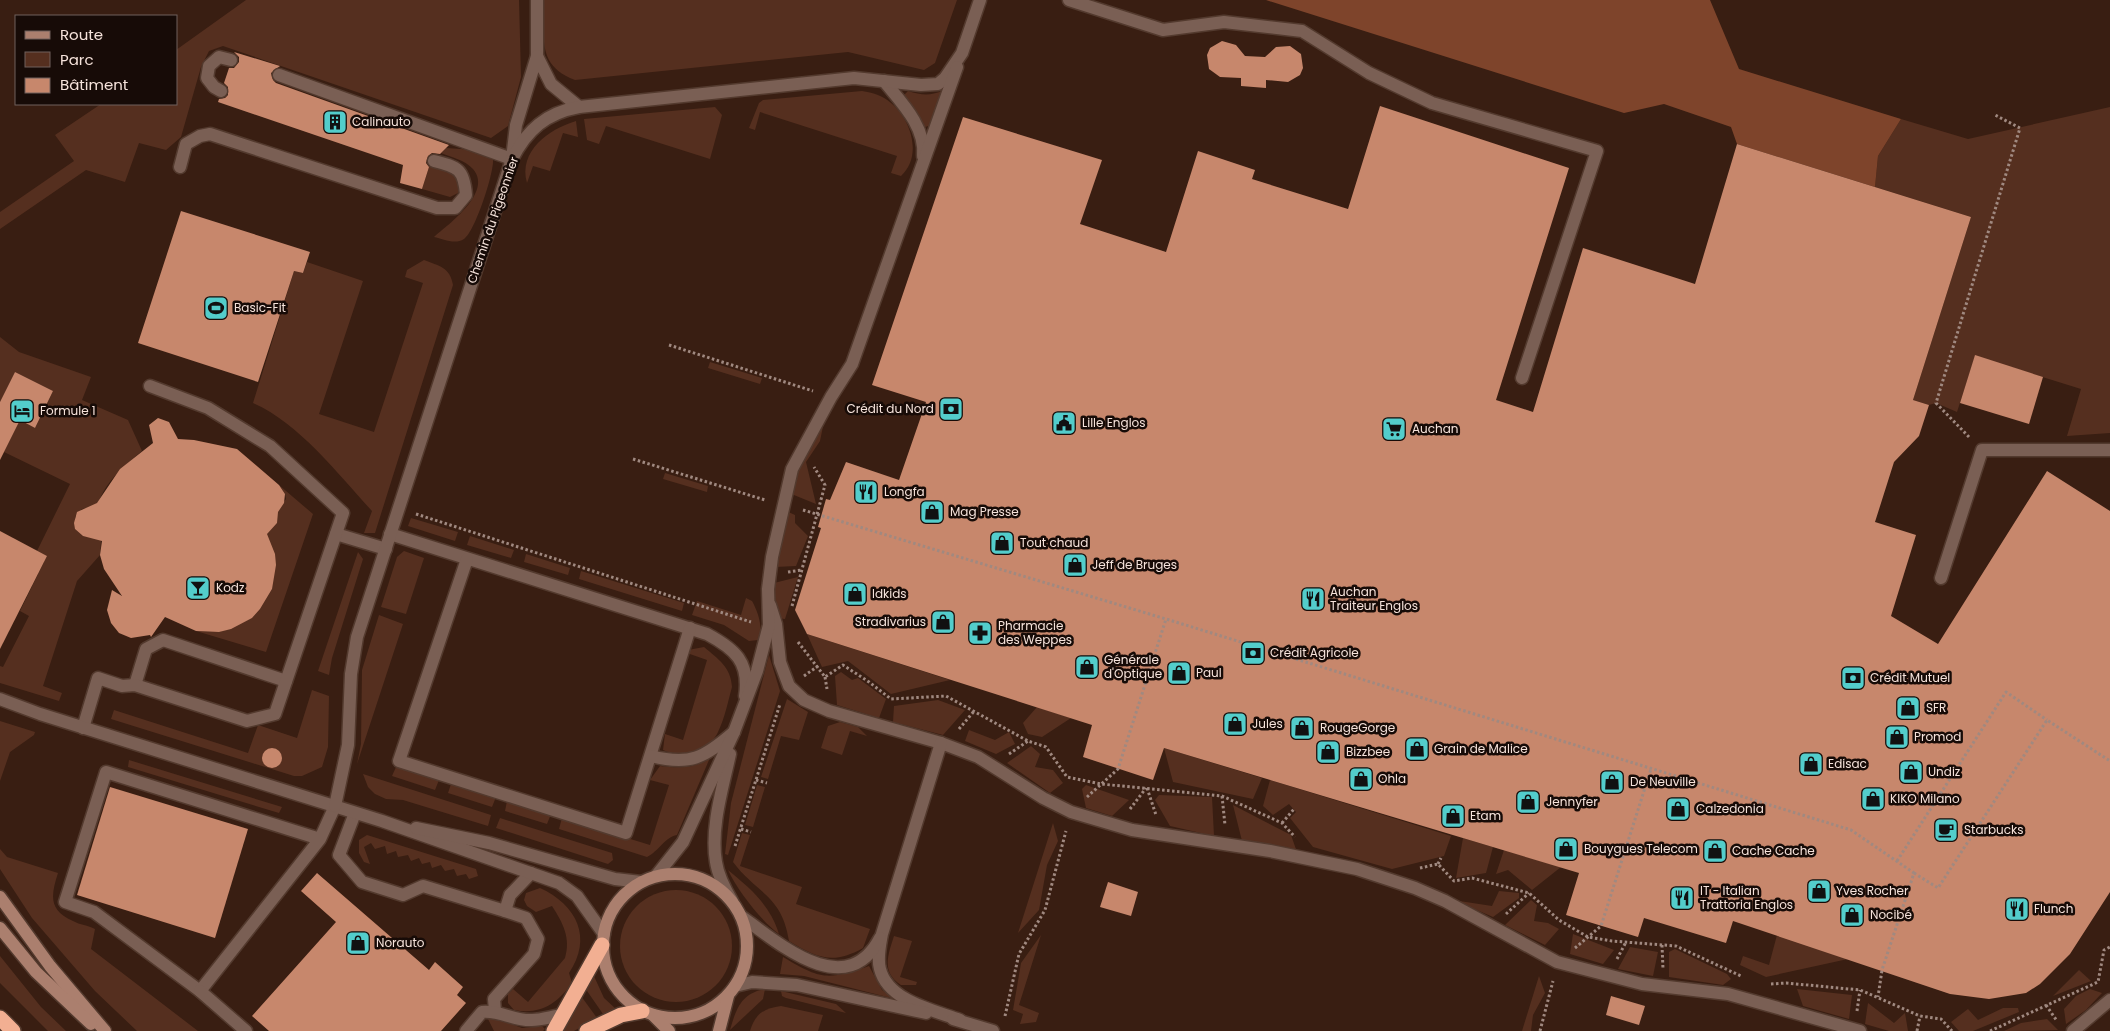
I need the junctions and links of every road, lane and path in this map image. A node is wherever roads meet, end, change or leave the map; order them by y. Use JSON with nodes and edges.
{"nodes":[{"id":1,"x":536,"y":0,"type":"edge"},
{"id":2,"x":980,"y":0,"type":"edge"},
{"id":3,"x":1069,"y":0,"type":"edge"},
{"id":4,"x":962,"y":53,"type":"junction"},
{"id":5,"x":537,"y":56,"type":"junction"},
{"id":6,"x":231,"y":60,"type":"dead end"},
{"id":7,"x":279,"y":75,"type":"dead end"},
{"id":8,"x":884,"y":80,"type":"junction"},
{"id":9,"x":221,"y":91,"type":"dead end"},
{"id":10,"x":579,"y":107,"type":"junction"},
{"id":11,"x":1994,"y":115,"type":"dead end"},
{"id":12,"x":512,"y":159,"type":"junction"},
{"id":13,"x":434,"y":160,"type":"dead end"},
{"id":14,"x":180,"y":167,"type":"dead end"},
{"id":15,"x":922,"y":172,"type":"junction"},
{"id":16,"x":669,"y":345,"type":"dead end"},
{"id":17,"x":1522,"y":378,"type":"dead end"},
{"id":18,"x":150,"y":386,"type":"dead end"},
{"id":19,"x":831,"y":397,"type":"junction"},
{"id":20,"x":1982,"y":450,"type":"junction"},
{"id":21,"x":2110,"y":450,"type":"edge"},
{"id":22,"x":633,"y":458,"type":"dead end"},
{"id":23,"x":812,"y":462,"type":"dead end"},
{"id":24,"x":782,"y":505,"type":"junction"},
{"id":25,"x":399,"y":508,"type":"junction"},
{"id":26,"x":821,"y":514,"type":"dead end"},
{"id":27,"x":336,"y":534,"type":"junction"},
{"id":28,"x":390,"y":534,"type":"junction"},
{"id":29,"x":386,"y":549,"type":"junction"},
{"id":30,"x":467,"y":559,"type":"junction"},
{"id":31,"x":1941,"y":578,"type":"dead end"},
{"id":32,"x":1166,"y":619,"type":"junction"},
{"id":33,"x":772,"y":624,"type":"junction"},
{"id":34,"x":690,"y":628,"type":"junction"},
{"id":35,"x":795,"y":638,"type":"dead end"},
{"id":36,"x":286,"y":681,"type":"junction"},
{"id":37,"x":135,"y":685,"type":"junction"},
{"id":38,"x":789,"y":686,"type":"junction"},
{"id":39,"x":0,"y":699,"type":"edge"},
{"id":40,"x":744,"y":703,"type":"junction"},
{"id":41,"x":0,"y":707,"type":"edge"},
{"id":42,"x":975,"y":710,"type":"junction"},
{"id":43,"x":40,"y":714,"type":"junction"},
{"id":44,"x":2047,"y":720,"type":"junction"},
{"id":45,"x":84,"y":728,"type":"junction"},
{"id":46,"x":958,"y":730,"type":"dead end"},
{"id":47,"x":734,"y":732,"type":"junction"},
{"id":48,"x":1028,"y":742,"type":"junction"},
{"id":49,"x":941,"y":743,"type":"junction"},
{"id":50,"x":651,"y":756,"type":"junction"},
{"id":51,"x":1002,"y":759,"type":"dead end"},
{"id":52,"x":2110,"y":761,"type":"edge"},
{"id":53,"x":1651,"y":769,"type":"junction"},
{"id":54,"x":756,"y":780,"type":"junction"},
{"id":55,"x":767,"y":783,"type":"dead end"},
{"id":56,"x":1101,"y":784,"type":"junction"},
{"id":57,"x":1147,"y":788,"type":"junction"},
{"id":58,"x":1222,"y":796,"type":"junction"},
{"id":59,"x":334,"y":806,"type":"junction"},
{"id":60,"x":1294,"y":809,"type":"dead end"},
{"id":61,"x":1129,"y":811,"type":"dead end"},
{"id":62,"x":1071,"y":812,"type":"junction"},
{"id":63,"x":355,"y":813,"type":"junction"},
{"id":64,"x":1156,"y":816,"type":"dead end"},
{"id":65,"x":382,"y":821,"type":"junction"},
{"id":66,"x":1282,"y":823,"type":"junction"},
{"id":67,"x":741,"y":828,"type":"junction"},
{"id":68,"x":1225,"y":829,"type":"dead end"},
{"id":69,"x":751,"y":832,"type":"dead end"},
{"id":70,"x":320,"y":839,"type":"junction"},
{"id":71,"x":1302,"y":844,"type":"dead end"},
{"id":72,"x":732,"y":856,"type":"dead end"},
{"id":73,"x":1441,"y":858,"type":"dead end"},
{"id":74,"x":1897,"y":861,"type":"junction"},
{"id":75,"x":1438,"y":864,"type":"junction"},
{"id":76,"x":1413,"y":870,"type":"dead end"},
{"id":77,"x":531,"y":873,"type":"junction"},
{"id":78,"x":1914,"y":873,"type":"junction"},
{"id":79,"x":656,"y":876,"type":"junction"},
{"id":80,"x":641,"y":882,"type":"junction"},
{"id":81,"x":1529,"y":893,"type":"junction"},
{"id":82,"x":0,"y":897,"type":"edge"},
{"id":83,"x":732,"y":901,"type":"junction"},
{"id":84,"x":505,"y":911,"type":"junction"},
{"id":85,"x":1504,"y":915,"type":"dead end"},
{"id":86,"x":741,"y":916,"type":"junction"},
{"id":87,"x":1601,"y":926,"type":"dead end"},
{"id":88,"x":0,"y":928,"type":"edge"},
{"id":89,"x":882,"y":934,"type":"junction"},
{"id":90,"x":603,"y":939,"type":"junction"},
{"id":91,"x":1626,"y":942,"type":"junction"},
{"id":92,"x":1662,"y":944,"type":"junction"},
{"id":93,"x":2110,"y":947,"type":"edge"},
{"id":94,"x":1612,"y":967,"type":"dead end"},
{"id":95,"x":1664,"y":977,"type":"dead end"},
{"id":96,"x":1750,"y":978,"type":"dead end"},
{"id":97,"x":1766,"y":983,"type":"dead end"},
{"id":98,"x":1860,"y":990,"type":"junction"},
{"id":99,"x":200,"y":991,"type":"junction"},
{"id":100,"x":731,"y":991,"type":"junction"},
{"id":101,"x":1878,"y":997,"type":"junction"},
{"id":102,"x":2110,"y":1000,"type":"edge"},
{"id":103,"x":2046,"y":1005,"type":"junction"},
{"id":104,"x":495,"y":1011,"type":"junction"},
{"id":105,"x":648,"y":1013,"type":"junction"},
{"id":106,"x":563,"y":1014,"type":"junction"},
{"id":107,"x":1857,"y":1014,"type":"dead end"},
{"id":108,"x":1920,"y":1016,"type":"junction"},
{"id":109,"x":0,"y":1018,"type":"edge"},
{"id":110,"x":960,"y":1020,"type":"junction"},
{"id":111,"x":1004,"y":1021,"type":"dead end"},
{"id":112,"x":2067,"y":1029,"type":"edge"},
{"id":113,"x":13,"y":1031,"type":"edge"},
{"id":114,"x":99,"y":1031,"type":"edge"},
{"id":115,"x":106,"y":1031,"type":"edge"},
{"id":116,"x":246,"y":1031,"type":"edge"},
{"id":117,"x":466,"y":1031,"type":"edge"},
{"id":118,"x":554,"y":1031,"type":"edge"},
{"id":119,"x":587,"y":1031,"type":"edge"},
{"id":120,"x":669,"y":1031,"type":"edge"},
{"id":121,"x":719,"y":1031,"type":"edge"},
{"id":122,"x":993,"y":1031,"type":"edge"},
{"id":123,"x":1860,"y":1031,"type":"edge"},
{"id":124,"x":1917,"y":1031,"type":"edge"},
{"id":125,"x":1952,"y":1031,"type":"edge"},
{"id":126,"x":1990,"y":1031,"type":"edge"}],
"edges":[{"from":1,"to":5,"type":"street"},
{"from":2,"to":4,"type":"street","name":"Chemin du Pigeonnier"},
{"from":3,"to":17,"type":"street"},
{"from":4,"to":8,"type":"street","name":"Chemin du Pigeonnier"},
{"from":4,"to":15,"type":"street"},
{"from":5,"to":10,"type":"street"},
{"from":5,"to":12,"type":"street"},
{"from":6,"to":9,"type":"street"},
{"from":7,"to":12,"type":"street"},
{"from":8,"to":10,"type":"street","name":"Chemin du Pigeonnier"},
{"from":8,"to":15,"type":"street"},
{"from":10,"to":12,"type":"street","name":"Chemin du Pigeonnier"},
{"from":11,"to":20,"type":"path"},
{"from":12,"to":25,"type":"street","name":"Chemin du Pigeonnier"},
{"from":13,"to":14,"type":"street"},
{"from":15,"to":19,"type":"street"},
{"from":16,"to":19,"type":"path"},
{"from":18,"to":27,"type":"street"},
{"from":19,"to":24,"type":"street"},
{"from":20,"to":21,"type":"street"},
{"from":20,"to":31,"type":"street"},
{"from":22,"to":24,"type":"path"},
{"from":23,"to":33,"type":"path"},
{"from":24,"to":33,"type":"street"},
{"from":25,"to":28,"type":"street","name":"Chemin du Pigeonnier"},
{"from":25,"to":33,"type":"path"},
{"from":26,"to":32,"type":"path"},
{"from":27,"to":29,"type":"street"},
{"from":27,"to":36,"type":"street"},
{"from":28,"to":29,"type":"street","name":"Chemin du Pigeonnier"},
{"from":28,"to":30,"type":"street"},
{"from":29,"to":59,"type":"street","name":"Chemin du Pigeonnier"},
{"from":30,"to":34,"type":"street"},
{"from":30,"to":50,"type":"street"},
{"from":32,"to":53,"type":"path"},
{"from":32,"to":56,"type":"path"},
{"from":33,"to":38,"type":"street"},
{"from":33,"to":40,"type":"street"},
{"from":34,"to":40,"type":"street"},
{"from":34,"to":50,"type":"street"},
{"from":35,"to":42,"type":"path"},
{"from":36,"to":37,"type":"street"},
{"from":36,"to":37,"type":"street"},
{"from":37,"to":45,"type":"street"},
{"from":38,"to":49,"type":"street"},
{"from":38,"to":54,"type":"path"},
{"from":39,"to":43,"type":"street"},
{"from":40,"to":47,"type":"street"},
{"from":41,"to":43,"type":"street"},
{"from":42,"to":46,"type":"path"},
{"from":42,"to":48,"type":"path"},
{"from":43,"to":45,"type":"street"},
{"from":44,"to":52,"type":"path"},
{"from":44,"to":74,"type":"path"},
{"from":44,"to":78,"type":"path"},
{"from":45,"to":59,"type":"street"},
{"from":47,"to":50,"type":"street"},
{"from":47,"to":79,"type":"street"},
{"from":47,"to":83,"type":"street"},
{"from":48,"to":51,"type":"path"},
{"from":48,"to":56,"type":"path"},
{"from":49,"to":62,"type":"street"},
{"from":49,"to":89,"type":"street"},
{"from":53,"to":74,"type":"path"},
{"from":53,"to":87,"type":"path"},
{"from":54,"to":55,"type":"path"},
{"from":54,"to":67,"type":"path"},
{"from":56,"to":57,"type":"path"},
{"from":56,"to":62,"type":"path"},
{"from":57,"to":58,"type":"path"},
{"from":57,"to":61,"type":"path"},
{"from":57,"to":64,"type":"path"},
{"from":58,"to":66,"type":"path"},
{"from":58,"to":68,"type":"path"},
{"from":59,"to":63,"type":"street"},
{"from":59,"to":70,"type":"street","name":"Chemin du Pigeonnier"},
{"from":60,"to":66,"type":"path"},
{"from":62,"to":111,"type":"path"},
{"from":62,"to":123,"type":"street"},
{"from":63,"to":65,"type":"street"},
{"from":63,"to":84,"type":"street"},
{"from":65,"to":77,"type":"street"},
{"from":65,"to":80,"type":"street"},
{"from":66,"to":71,"type":"path"},
{"from":67,"to":69,"type":"path"},
{"from":67,"to":72,"type":"path"},
{"from":70,"to":99,"type":"street","name":"Chemin du Pigeonnier"},
{"from":70,"to":99,"type":"street"},
{"from":73,"to":75,"type":"path"},
{"from":74,"to":78,"type":"path"},
{"from":75,"to":76,"type":"path"},
{"from":75,"to":81,"type":"path"},
{"from":77,"to":84,"type":"street"},
{"from":77,"to":90,"type":"street"},
{"from":78,"to":101,"type":"path"},
{"from":79,"to":80,"type":"street"},
{"from":79,"to":83,"type":"street"},
{"from":80,"to":90,"type":"street"},
{"from":81,"to":85,"type":"path"},
{"from":81,"to":91,"type":"path"},
{"from":82,"to":115,"type":"street"},
{"from":83,"to":86,"type":"street"},
{"from":84,"to":104,"type":"street"},
{"from":86,"to":89,"type":"street"},
{"from":86,"to":100,"type":"street"},
{"from":88,"to":114,"type":"street"},
{"from":89,"to":110,"type":"street"},
{"from":90,"to":105,"type":"street"},
{"from":90,"to":106,"type":"highway"},
{"from":91,"to":92,"type":"path"},
{"from":91,"to":94,"type":"path"},
{"from":92,"to":95,"type":"path"},
{"from":92,"to":96,"type":"path"},
{"from":93,"to":103,"type":"path"},
{"from":97,"to":98,"type":"path"},
{"from":98,"to":101,"type":"path"},
{"from":98,"to":107,"type":"path"},
{"from":99,"to":116,"type":"street"},
{"from":100,"to":105,"type":"street"},
{"from":100,"to":110,"type":"street"},
{"from":100,"to":121,"type":"street"},
{"from":101,"to":108,"type":"path"},
{"from":102,"to":112,"type":"street"},
{"from":103,"to":112,"type":"path"},
{"from":103,"to":126,"type":"path"},
{"from":104,"to":106,"type":"street"},
{"from":104,"to":117,"type":"street"},
{"from":105,"to":119,"type":"highway"},
{"from":105,"to":120,"type":"street"},
{"from":106,"to":118,"type":"highway"},
{"from":108,"to":124,"type":"path"},
{"from":108,"to":125,"type":"path"},
{"from":109,"to":113,"type":"highway"},
{"from":110,"to":122,"type":"street"}]}
